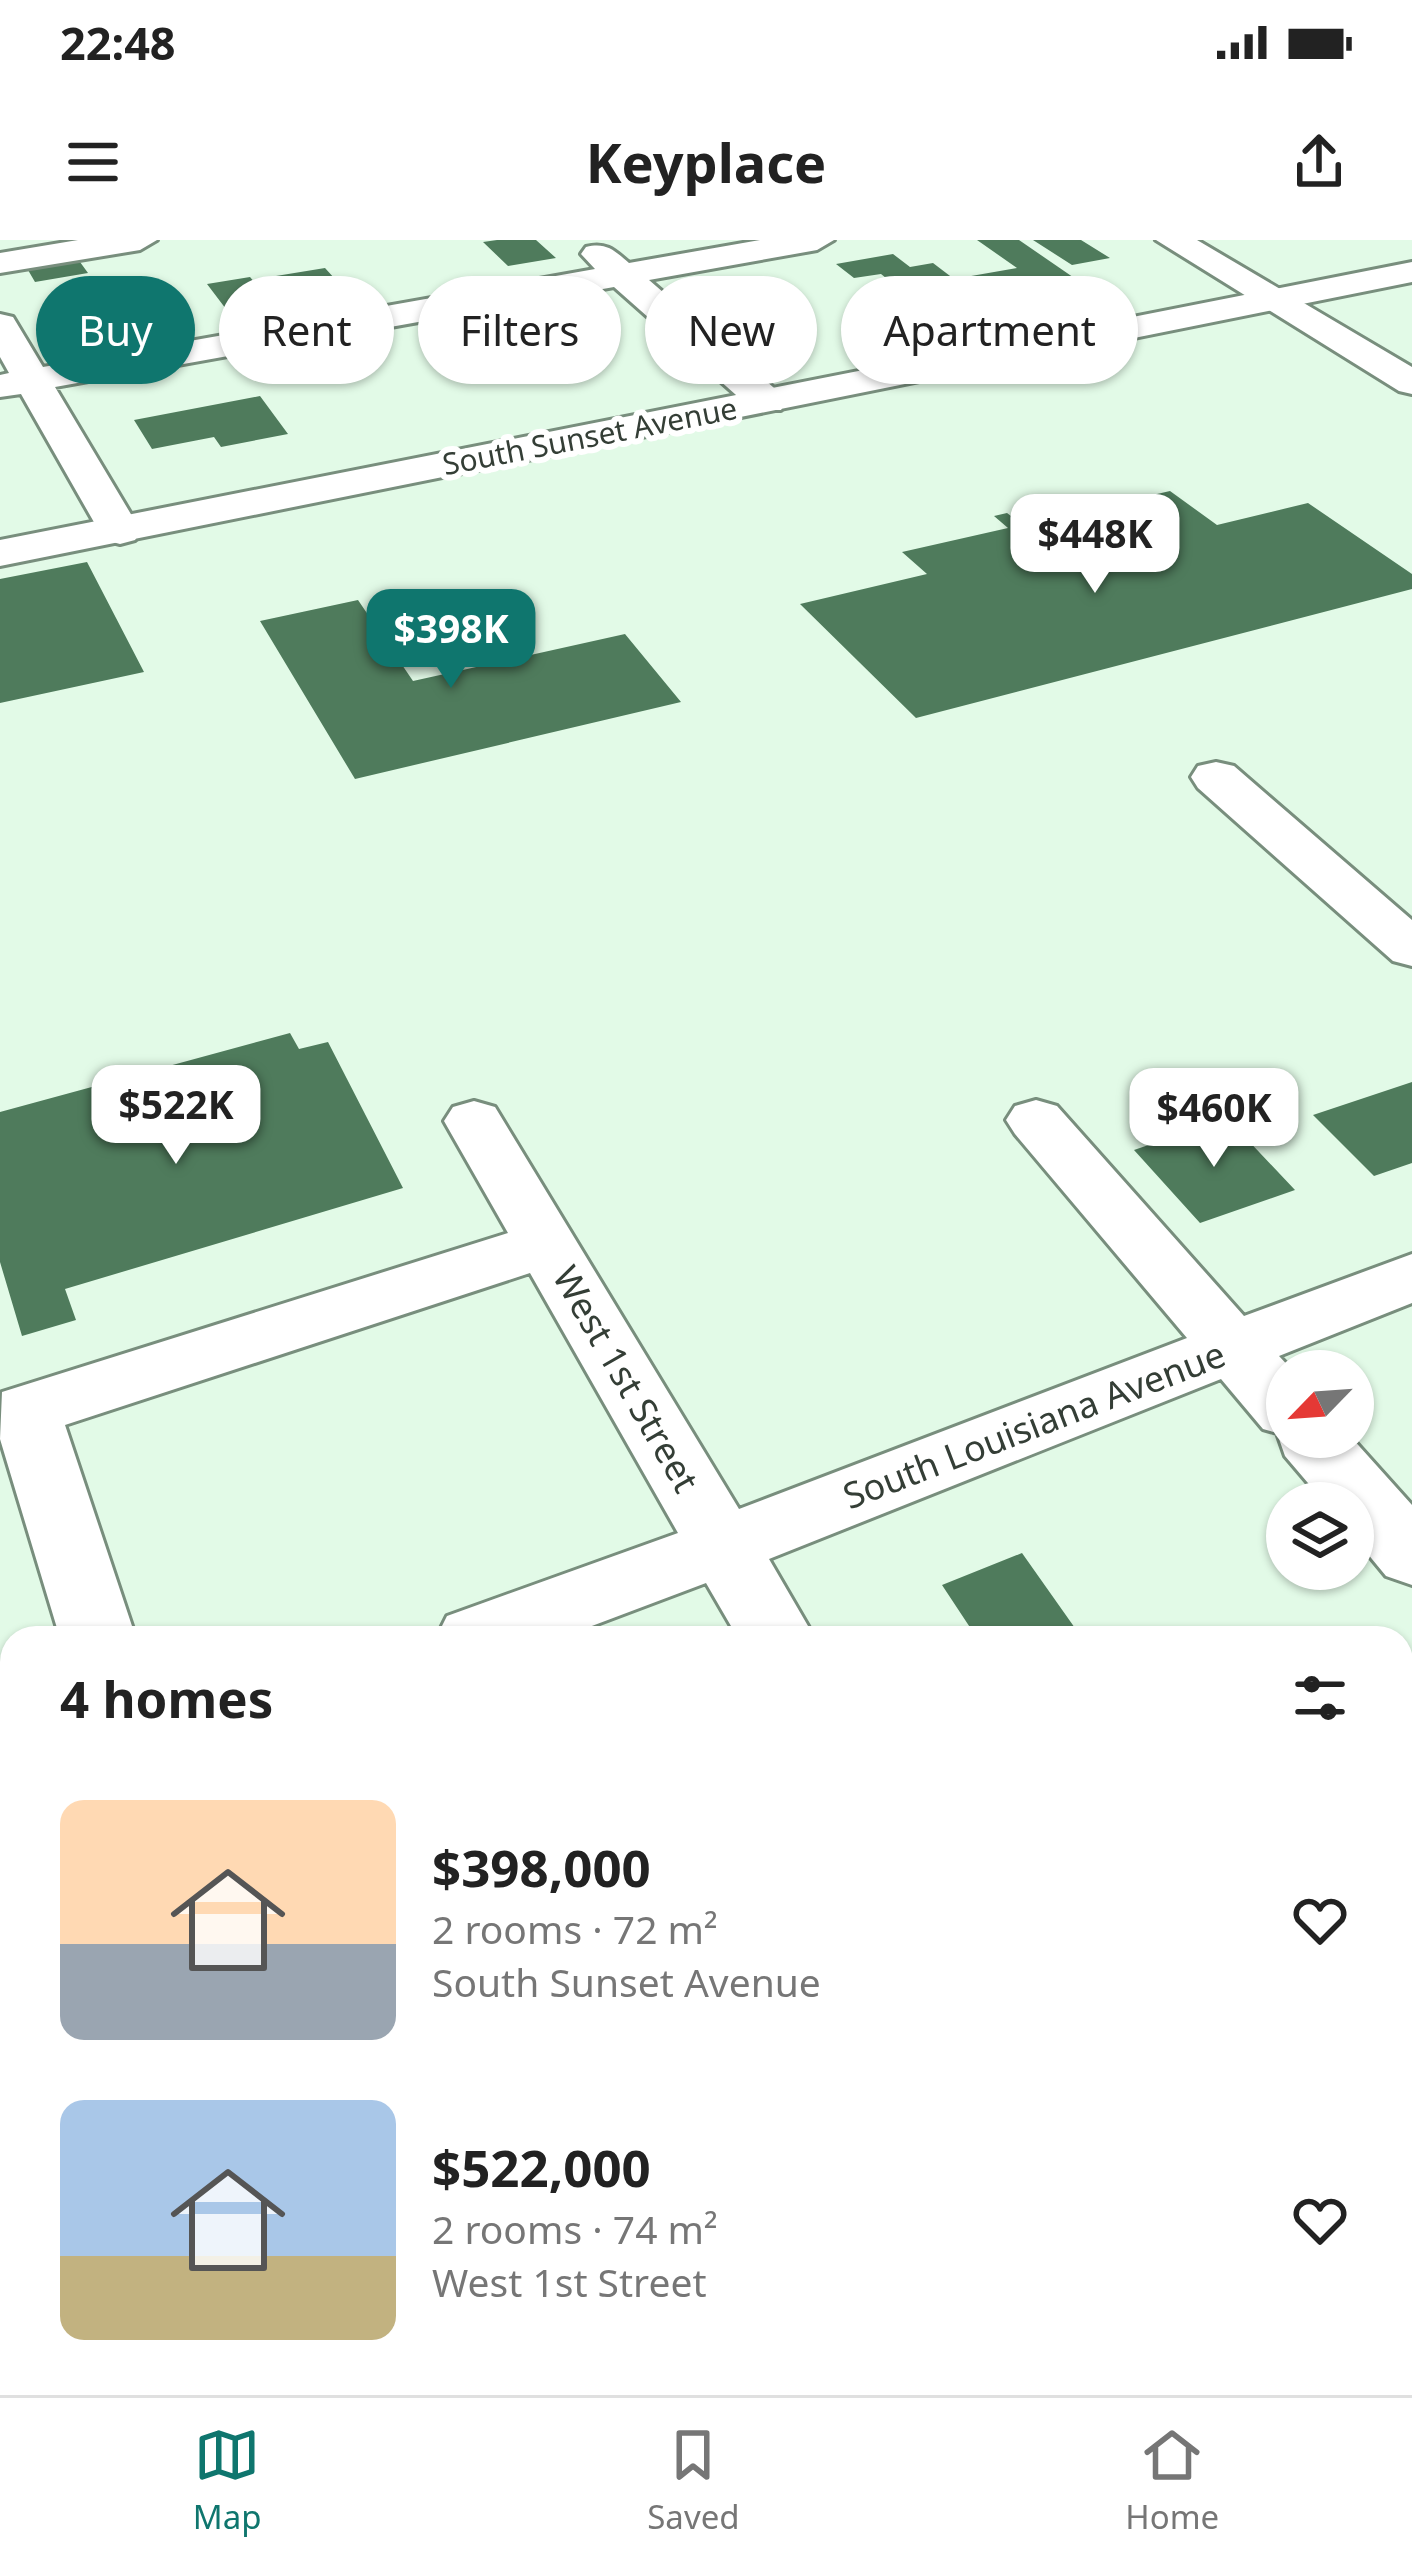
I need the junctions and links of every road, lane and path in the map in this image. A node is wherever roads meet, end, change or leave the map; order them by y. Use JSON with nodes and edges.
{"nodes":[{"id":1,"x":140,"y":240,"type":"edge"},
{"id":2,"x":582,"y":240,"type":"edge"},
{"id":3,"x":817,"y":240,"type":"edge"},
{"id":4,"x":1173,"y":240,"type":"edge"},
{"id":5,"x":0,"y":263,"type":"edge"},
{"id":6,"x":1412,"y":272,"type":"edge"},
{"id":7,"x":622,"y":275,"type":"junction"},
{"id":8,"x":1276,"y":302,"type":"junction"},
{"id":9,"x":0,"y":325,"type":"edge"},
{"id":10,"x":16,"y":383,"type":"edge"},
{"id":11,"x":1412,"y":383,"type":"edge"},
{"id":12,"x":767,"y":402,"type":"junction"},
{"id":13,"x":120,"y":531,"type":"junction"},
{"id":14,"x":0,"y":553,"type":"edge"},
{"id":15,"x":1216,"y":777,"type":"dead end"},
{"id":16,"x":1412,"y":949,"type":"edge"},
{"id":17,"x":1036,"y":1120,"type":"dead end"},
{"id":18,"x":474,"y":1121,"type":"dead end"},
{"id":19,"x":546,"y":1244,"type":"junction"},
{"id":20,"x":1412,"y":1277,"type":"edge"},
{"id":21,"x":1233,"y":1347,"type":"junction"},
{"id":22,"x":1266,"y":1386,"type":"edge"},
{"id":23,"x":1328,"y":1458,"type":"edge"},
{"id":24,"x":724,"y":1546,"type":"junction"},
{"id":25,"x":1412,"y":1555,"type":"edge"},
{"id":26,"x":94,"y":1626,"type":"edge"},
{"id":27,"x":507,"y":1626,"type":"edge"},
{"id":28,"x":771,"y":1626,"type":"edge"}],
"edges":[{"from":1,"to":5,"type":"street"},
{"from":2,"to":7,"type":"street"},
{"from":3,"to":7,"type":"street"},
{"from":4,"to":8,"type":"street"},
{"from":6,"to":8,"type":"street","name":"South Sunset Avenue"},
{"from":7,"to":10,"type":"street"},
{"from":7,"to":12,"type":"street"},
{"from":8,"to":11,"type":"street"},
{"from":8,"to":12,"type":"street","name":"South Sunset Avenue"},
{"from":9,"to":10,"type":"street"},
{"from":10,"to":13,"type":"street"},
{"from":12,"to":13,"type":"street","name":"South Sunset Avenue"},
{"from":13,"to":14,"type":"street","name":"South Sunset Avenue"},
{"from":15,"to":16,"type":"street"},
{"from":17,"to":21,"type":"street"},
{"from":18,"to":19,"type":"street","name":"West 1st Street"},
{"from":19,"to":24,"type":"street","name":"West 1st Street"},
{"from":19,"to":26,"type":"street"},
{"from":20,"to":21,"type":"street","name":"South Louisiana Avenue"},
{"from":21,"to":22,"type":"street"},
{"from":21,"to":24,"type":"street","name":"South Louisiana Avenue"},
{"from":23,"to":25,"type":"street"},
{"from":24,"to":27,"type":"street","name":"South Louisiana Avenue"},
{"from":24,"to":28,"type":"street","name":"West 1st Street"}]}
